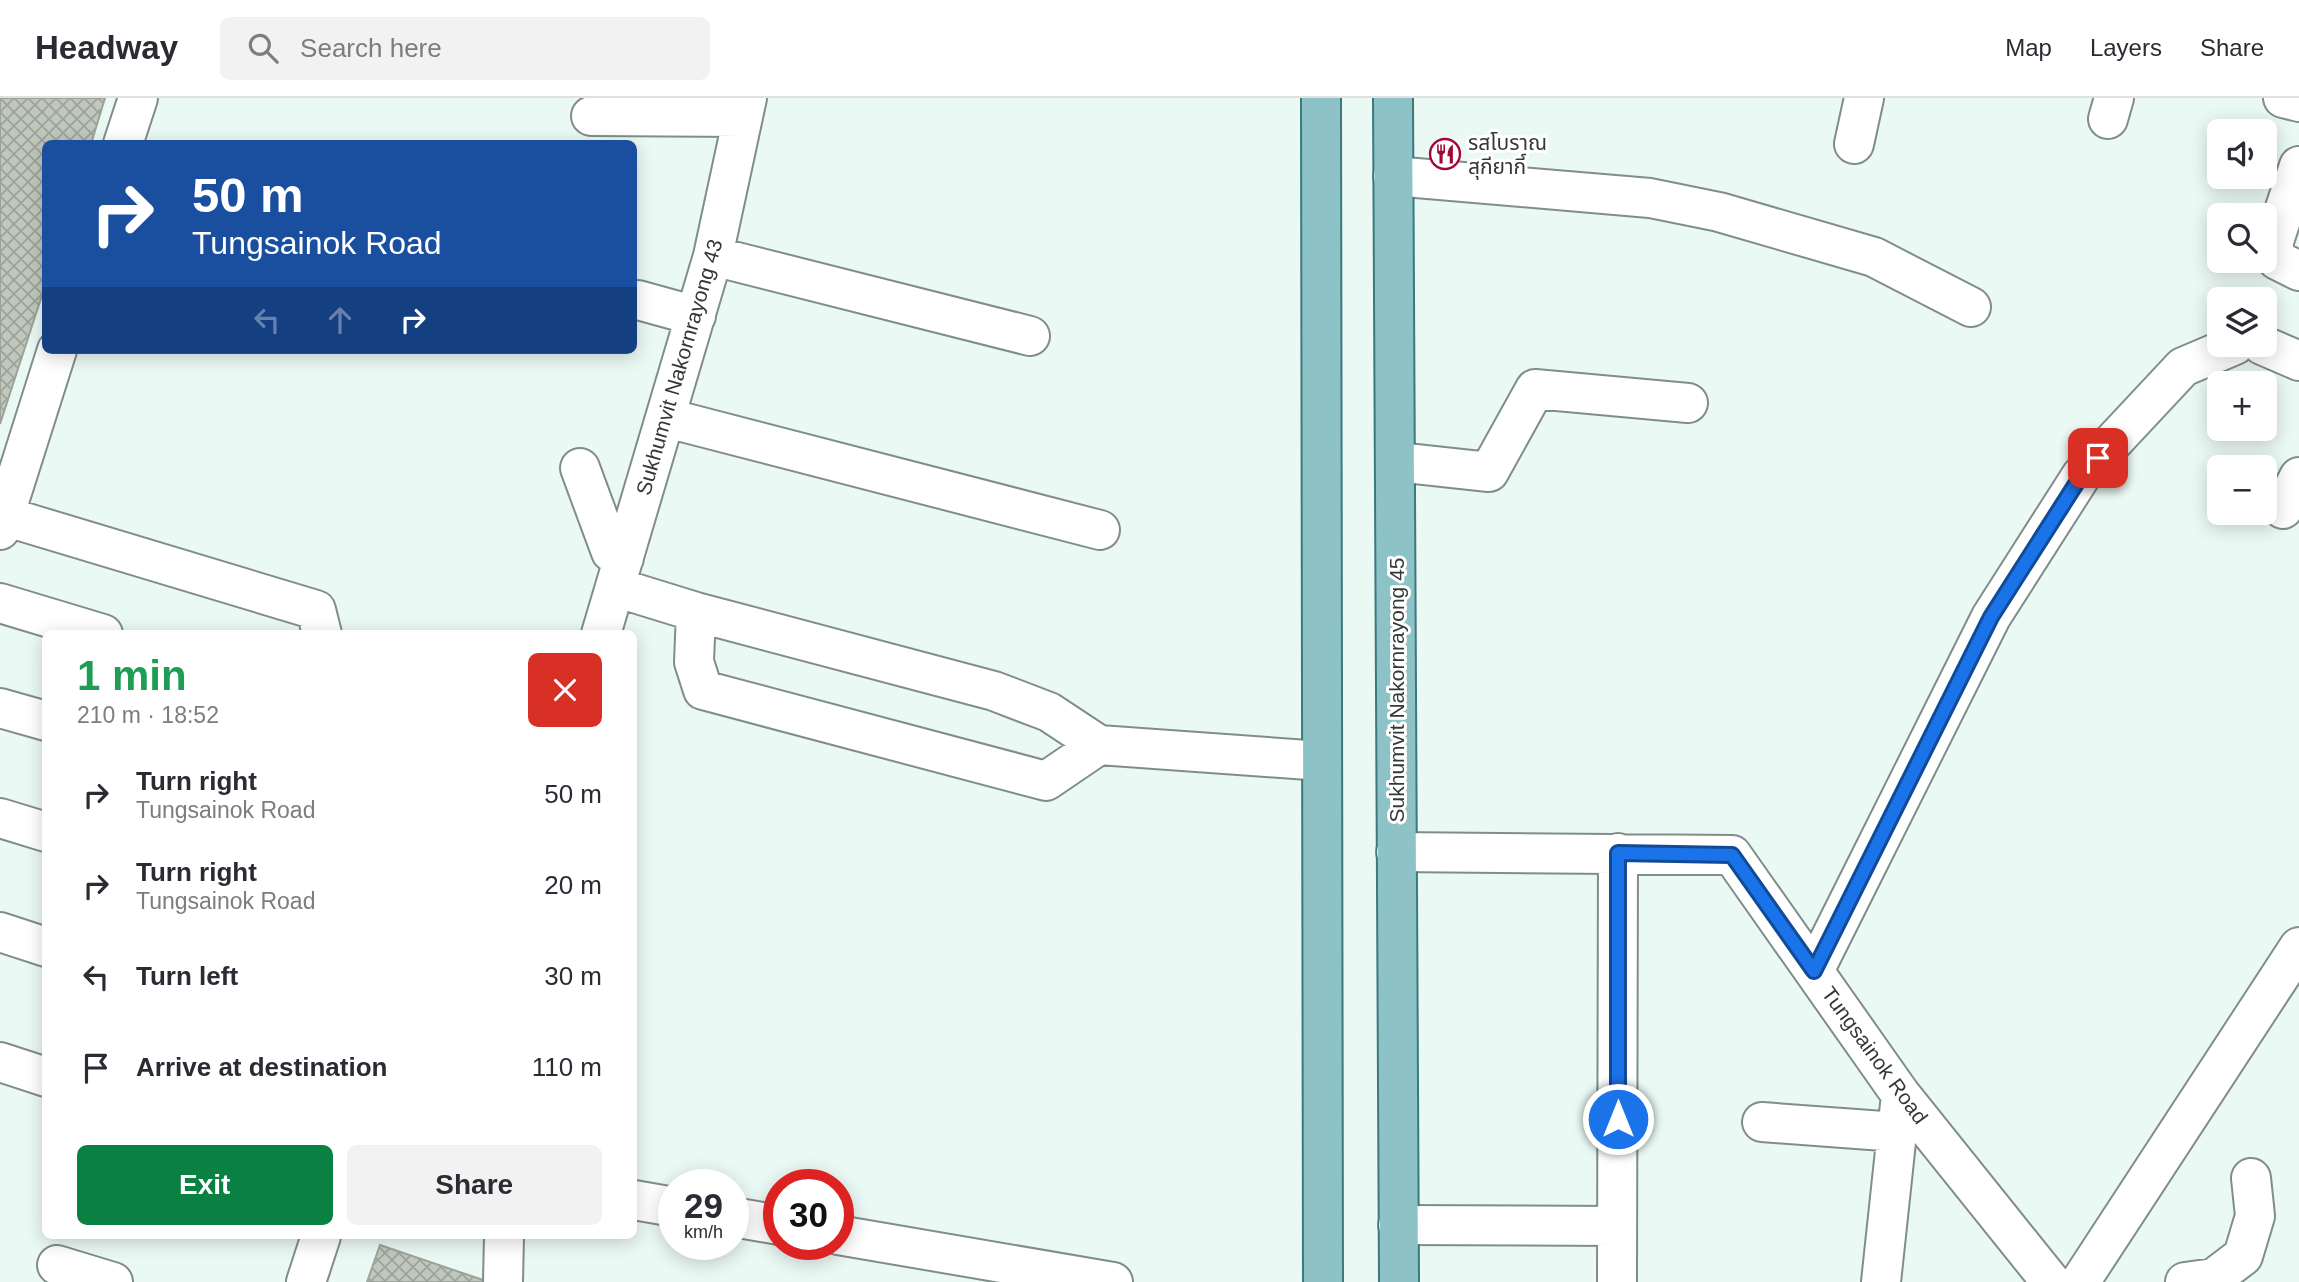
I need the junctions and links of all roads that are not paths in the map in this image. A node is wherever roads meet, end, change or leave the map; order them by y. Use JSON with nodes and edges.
{"nodes":[{"id":1,"x":138,"y":98,"type":"edge"},
{"id":2,"x":1321,"y":98,"type":"edge"},
{"id":3,"x":1393,"y":98,"type":"edge"},
{"id":4,"x":1864,"y":98,"type":"edge"},
{"id":5,"x":2283,"y":98,"type":"edge"},
{"id":6,"x":2299,"y":102,"type":"edge"},
{"id":7,"x":745,"y":108,"type":"edge"},
{"id":8,"x":591,"y":116,"type":"dead end"},
{"id":9,"x":125,"y":140,"type":"edge"},
{"id":10,"x":1854,"y":145,"type":"dead end"},
{"id":11,"x":2299,"y":166,"type":"edge"},
{"id":12,"x":1393,"y":176,"type":"junction"},
{"id":13,"x":713,"y":256,"type":"junction"},
{"id":14,"x":2299,"y":271,"type":"edge"},
{"id":15,"x":638,"y":300,"type":"dead end"},
{"id":16,"x":1971,"y":307,"type":"dead end"},
{"id":17,"x":696,"y":316,"type":"junction"},
{"id":18,"x":1030,"y":336,"type":"dead end"},
{"id":19,"x":2277,"y":351,"type":"edge"},
{"id":20,"x":56,"y":354,"type":"edge"},
{"id":21,"x":2207,"y":357,"type":"edge"},
{"id":22,"x":2299,"y":360,"type":"edge"},
{"id":23,"x":1688,"y":403,"type":"dead end"},
{"id":24,"x":667,"y":418,"type":"junction"},
{"id":25,"x":1396,"y":462,"type":"junction"},
{"id":26,"x":580,"y":468,"type":"dead end"},
{"id":27,"x":2,"y":523,"type":"edge"},
{"id":28,"x":1100,"y":530,"type":"dead end"},
{"id":29,"x":620,"y":572,"type":"junction"},
{"id":30,"x":0,"y":603,"type":"edge"},
{"id":31,"x":696,"y":612,"type":"junction"},
{"id":32,"x":90,"y":630,"type":"edge"},
{"id":33,"x":321,"y":630,"type":"edge"},
{"id":34,"x":602,"y":630,"type":"edge"},
{"id":35,"x":0,"y":708,"type":"edge"},
{"id":36,"x":42,"y":720,"type":"edge"},
{"id":37,"x":1099,"y":745,"type":"junction"},
{"id":38,"x":1322,"y":761,"type":"junction"},
{"id":39,"x":0,"y":818,"type":"edge"},
{"id":40,"x":42,"y":831,"type":"edge"},
{"id":41,"x":1396,"y":852,"type":"junction"},
{"id":42,"x":1618,"y":853,"type":"junction"},
{"id":43,"x":0,"y":932,"type":"edge"},
{"id":44,"x":42,"y":946,"type":"edge"},
{"id":45,"x":2299,"y":947,"type":"edge"},
{"id":46,"x":1814,"y":971,"type":"junction"},
{"id":47,"x":0,"y":1062,"type":"edge"},
{"id":48,"x":42,"y":1076,"type":"edge"},
{"id":49,"x":1901,"y":1095,"type":"junction"},
{"id":50,"x":1762,"y":1122,"type":"dead end"},
{"id":51,"x":1897,"y":1132,"type":"junction"},
{"id":52,"x":2251,"y":1178,"type":"dead end"},
{"id":53,"x":637,"y":1201,"type":"edge"},
{"id":54,"x":658,"y":1204,"type":"edge"},
{"id":55,"x":1398,"y":1225,"type":"junction"},
{"id":56,"x":1617,"y":1226,"type":"junction"},
{"id":57,"x":854,"y":1238,"type":"edge"},
{"id":58,"x":320,"y":1239,"type":"edge"},
{"id":59,"x":504,"y":1239,"type":"edge"},
{"id":60,"x":57,"y":1265,"type":"dead end"},
{"id":61,"x":113,"y":1282,"type":"edge"},
{"id":62,"x":306,"y":1282,"type":"edge"},
{"id":63,"x":503,"y":1282,"type":"edge"},
{"id":64,"x":1113,"y":1282,"type":"edge"},
{"id":65,"x":1323,"y":1282,"type":"edge"},
{"id":66,"x":1399,"y":1282,"type":"edge"},
{"id":67,"x":1617,"y":1282,"type":"edge"},
{"id":68,"x":1881,"y":1282,"type":"edge"},
{"id":69,"x":2051,"y":1282,"type":"edge"},
{"id":70,"x":2080,"y":1282,"type":"edge"},
{"id":71,"x":2185,"y":1282,"type":"edge"}],
"edges":[{"from":1,"to":9,"type":"street"},
{"from":2,"to":38,"type":"main road"},
{"from":3,"to":12,"type":"main road","name":"Sukhumvit Nakornrayong 45"},
{"from":4,"to":10,"type":"street"},
{"from":5,"to":6,"type":"street"},
{"from":7,"to":8,"type":"street"},
{"from":7,"to":13,"type":"street","name":"Sukhumvit Nakornrayong 43"},
{"from":11,"to":14,"type":"street"},
{"from":12,"to":16,"type":"street"},
{"from":12,"to":25,"type":"main road","name":"Sukhumvit Nakornrayong 45"},
{"from":13,"to":17,"type":"street","name":"Sukhumvit Nakornrayong 43"},
{"from":13,"to":18,"type":"street"},
{"from":15,"to":17,"type":"street"},
{"from":17,"to":24,"type":"street","name":"Sukhumvit Nakornrayong 43"},
{"from":19,"to":22,"type":"street"},
{"from":20,"to":27,"type":"street"},
{"from":21,"to":46,"type":"street"},
{"from":23,"to":25,"type":"street"},
{"from":24,"to":28,"type":"street"},
{"from":24,"to":29,"type":"street","name":"Sukhumvit Nakornrayong 43"},
{"from":25,"to":41,"type":"main road","name":"Sukhumvit Nakornrayong 45"},
{"from":26,"to":29,"type":"street"},
{"from":27,"to":33,"type":"street"},
{"from":29,"to":31,"type":"street"},
{"from":29,"to":34,"type":"street","name":"Sukhumvit Nakornrayong 43"},
{"from":30,"to":32,"type":"street"},
{"from":31,"to":37,"type":"street"},
{"from":31,"to":37,"type":"street"},
{"from":35,"to":36,"type":"street"},
{"from":37,"to":38,"type":"street"},
{"from":38,"to":65,"type":"main road"},
{"from":39,"to":40,"type":"street"},
{"from":41,"to":42,"type":"street","name":"Tungsainok Road"},
{"from":41,"to":55,"type":"main road","name":"Sukhumvit Nakornrayong 45"},
{"from":42,"to":46,"type":"street","name":"Tungsainok Road"},
{"from":42,"to":56,"type":"street"},
{"from":43,"to":44,"type":"street"},
{"from":45,"to":70,"type":"street"},
{"from":46,"to":49,"type":"street","name":"Tungsainok Road"},
{"from":47,"to":48,"type":"street"},
{"from":49,"to":51,"type":"street"},
{"from":49,"to":69,"type":"street","name":"Tungsainok Road"},
{"from":50,"to":51,"type":"street"},
{"from":51,"to":68,"type":"street"},
{"from":52,"to":71,"type":"street"},
{"from":53,"to":54,"type":"street"},
{"from":55,"to":56,"type":"street"},
{"from":55,"to":66,"type":"main road","name":"Sukhumvit Nakornrayong 45"},
{"from":56,"to":67,"type":"street"},
{"from":57,"to":64,"type":"street"},
{"from":58,"to":62,"type":"street"},
{"from":59,"to":63,"type":"street"},
{"from":60,"to":61,"type":"street"}]}
